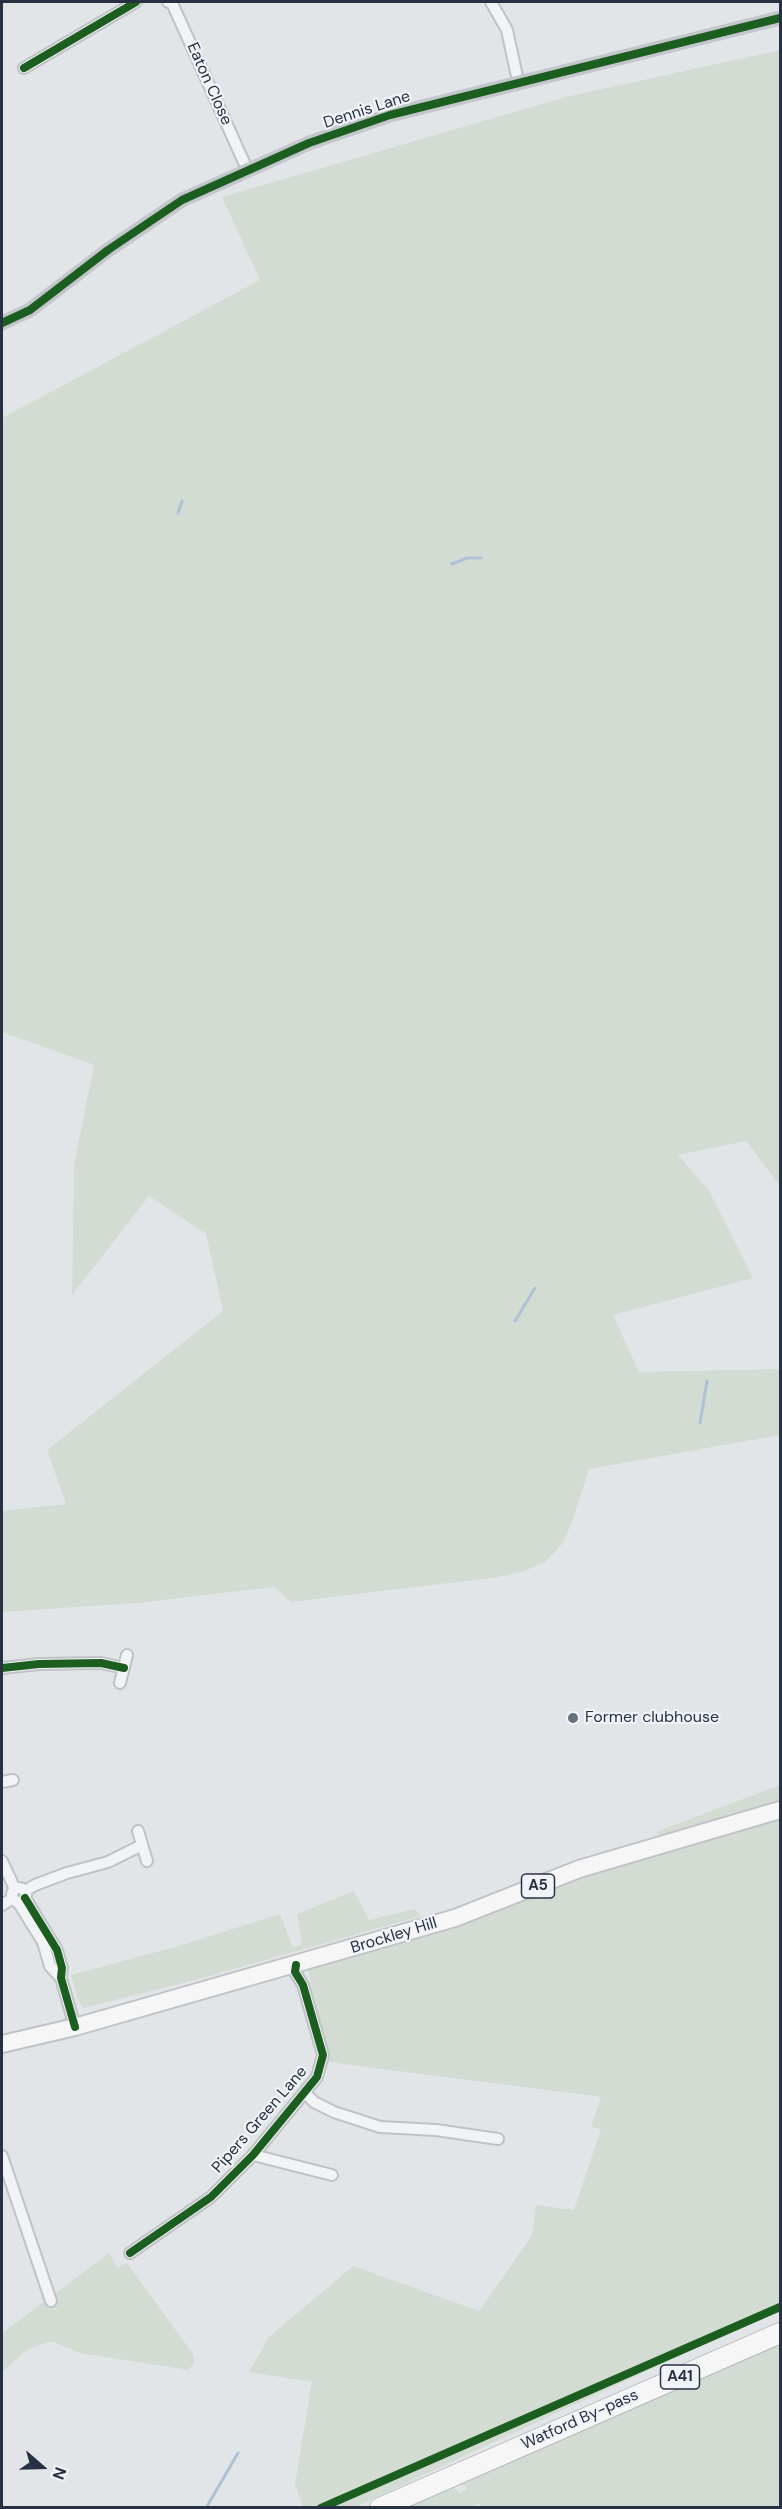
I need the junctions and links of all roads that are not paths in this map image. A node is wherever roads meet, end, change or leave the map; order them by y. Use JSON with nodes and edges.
{"nodes":[{"id":1,"x":136,"y":2,"type":"edge"},
{"id":2,"x":168,"y":2,"type":"edge"},
{"id":3,"x":492,"y":2,"type":"edge"},
{"id":4,"x":780,"y":18,"type":"edge"},
{"id":5,"x":24,"y":68,"type":"dead end"},
{"id":6,"x":518,"y":81,"type":"junction"},
{"id":7,"x":247,"y":169,"type":"junction"},
{"id":8,"x":2,"y":323,"type":"edge"},
{"id":9,"x":127,"y":1655,"type":"dead end"},
{"id":10,"x":2,"y":1668,"type":"edge"},
{"id":11,"x":124,"y":1668,"type":"junction"},
{"id":12,"x":120,"y":1683,"type":"dead end"},
{"id":13,"x":13,"y":1780,"type":"dead end"},
{"id":14,"x":2,"y":1782,"type":"edge"},
{"id":15,"x":780,"y":1810,"type":"edge"},
{"id":16,"x":138,"y":1831,"type":"dead end"},
{"id":17,"x":142,"y":1845,"type":"junction"},
{"id":18,"x":2,"y":1861,"type":"edge"},
{"id":19,"x":147,"y":1861,"type":"dead end"},
{"id":20,"x":19,"y":1896,"type":"junction"},
{"id":21,"x":2,"y":1905,"type":"edge"},
{"id":22,"x":296,"y":1965,"type":"junction"},
{"id":23,"x":75,"y":2027,"type":"junction"},
{"id":24,"x":2,"y":2044,"type":"edge"},
{"id":25,"x":305,"y":2093,"type":"junction"},
{"id":26,"x":498,"y":2139,"type":"dead end"},
{"id":27,"x":253,"y":2154,"type":"junction"},
{"id":28,"x":2,"y":2156,"type":"edge"},
{"id":29,"x":332,"y":2175,"type":"dead end"},
{"id":30,"x":130,"y":2253,"type":"dead end"},
{"id":31,"x":51,"y":2301,"type":"dead end"},
{"id":32,"x":780,"y":2333,"type":"edge"},
{"id":33,"x":381,"y":2508,"type":"edge"}],
"edges":[{"from":1,"to":5,"type":"street"},
{"from":2,"to":7,"type":"street","name":"Eaton Close"},
{"from":3,"to":6,"type":"street"},
{"from":4,"to":6,"type":"street","name":"Dennis Lane"},
{"from":6,"to":7,"type":"street","name":"Dennis Lane"},
{"from":7,"to":8,"type":"street","name":"Dennis Lane"},
{"from":9,"to":11,"type":"street"},
{"from":10,"to":11,"type":"street"},
{"from":11,"to":12,"type":"street"},
{"from":13,"to":14,"type":"street"},
{"from":15,"to":22,"type":"main road","name":"Brockley Hill","number":"A5"},
{"from":16,"to":17,"type":"street"},
{"from":17,"to":19,"type":"street"},
{"from":17,"to":20,"type":"street"},
{"from":18,"to":20,"type":"street"},
{"from":20,"to":21,"type":"street"},
{"from":20,"to":23,"type":"street"},
{"from":22,"to":23,"type":"main road","name":"Brockley Hill","number":"A5"},
{"from":22,"to":25,"type":"street","name":"Pipers Green Lane"},
{"from":23,"to":24,"type":"main road","name":"Brockley Hill","number":"A5"},
{"from":25,"to":26,"type":"street"},
{"from":25,"to":27,"type":"street","name":"Pipers Green Lane"},
{"from":27,"to":29,"type":"street"},
{"from":27,"to":30,"type":"street","name":"Pipers Green Lane"},
{"from":28,"to":31,"type":"street"},
{"from":32,"to":33,"type":"highway","name":"Watford By-pass","number":"A41"}]}
